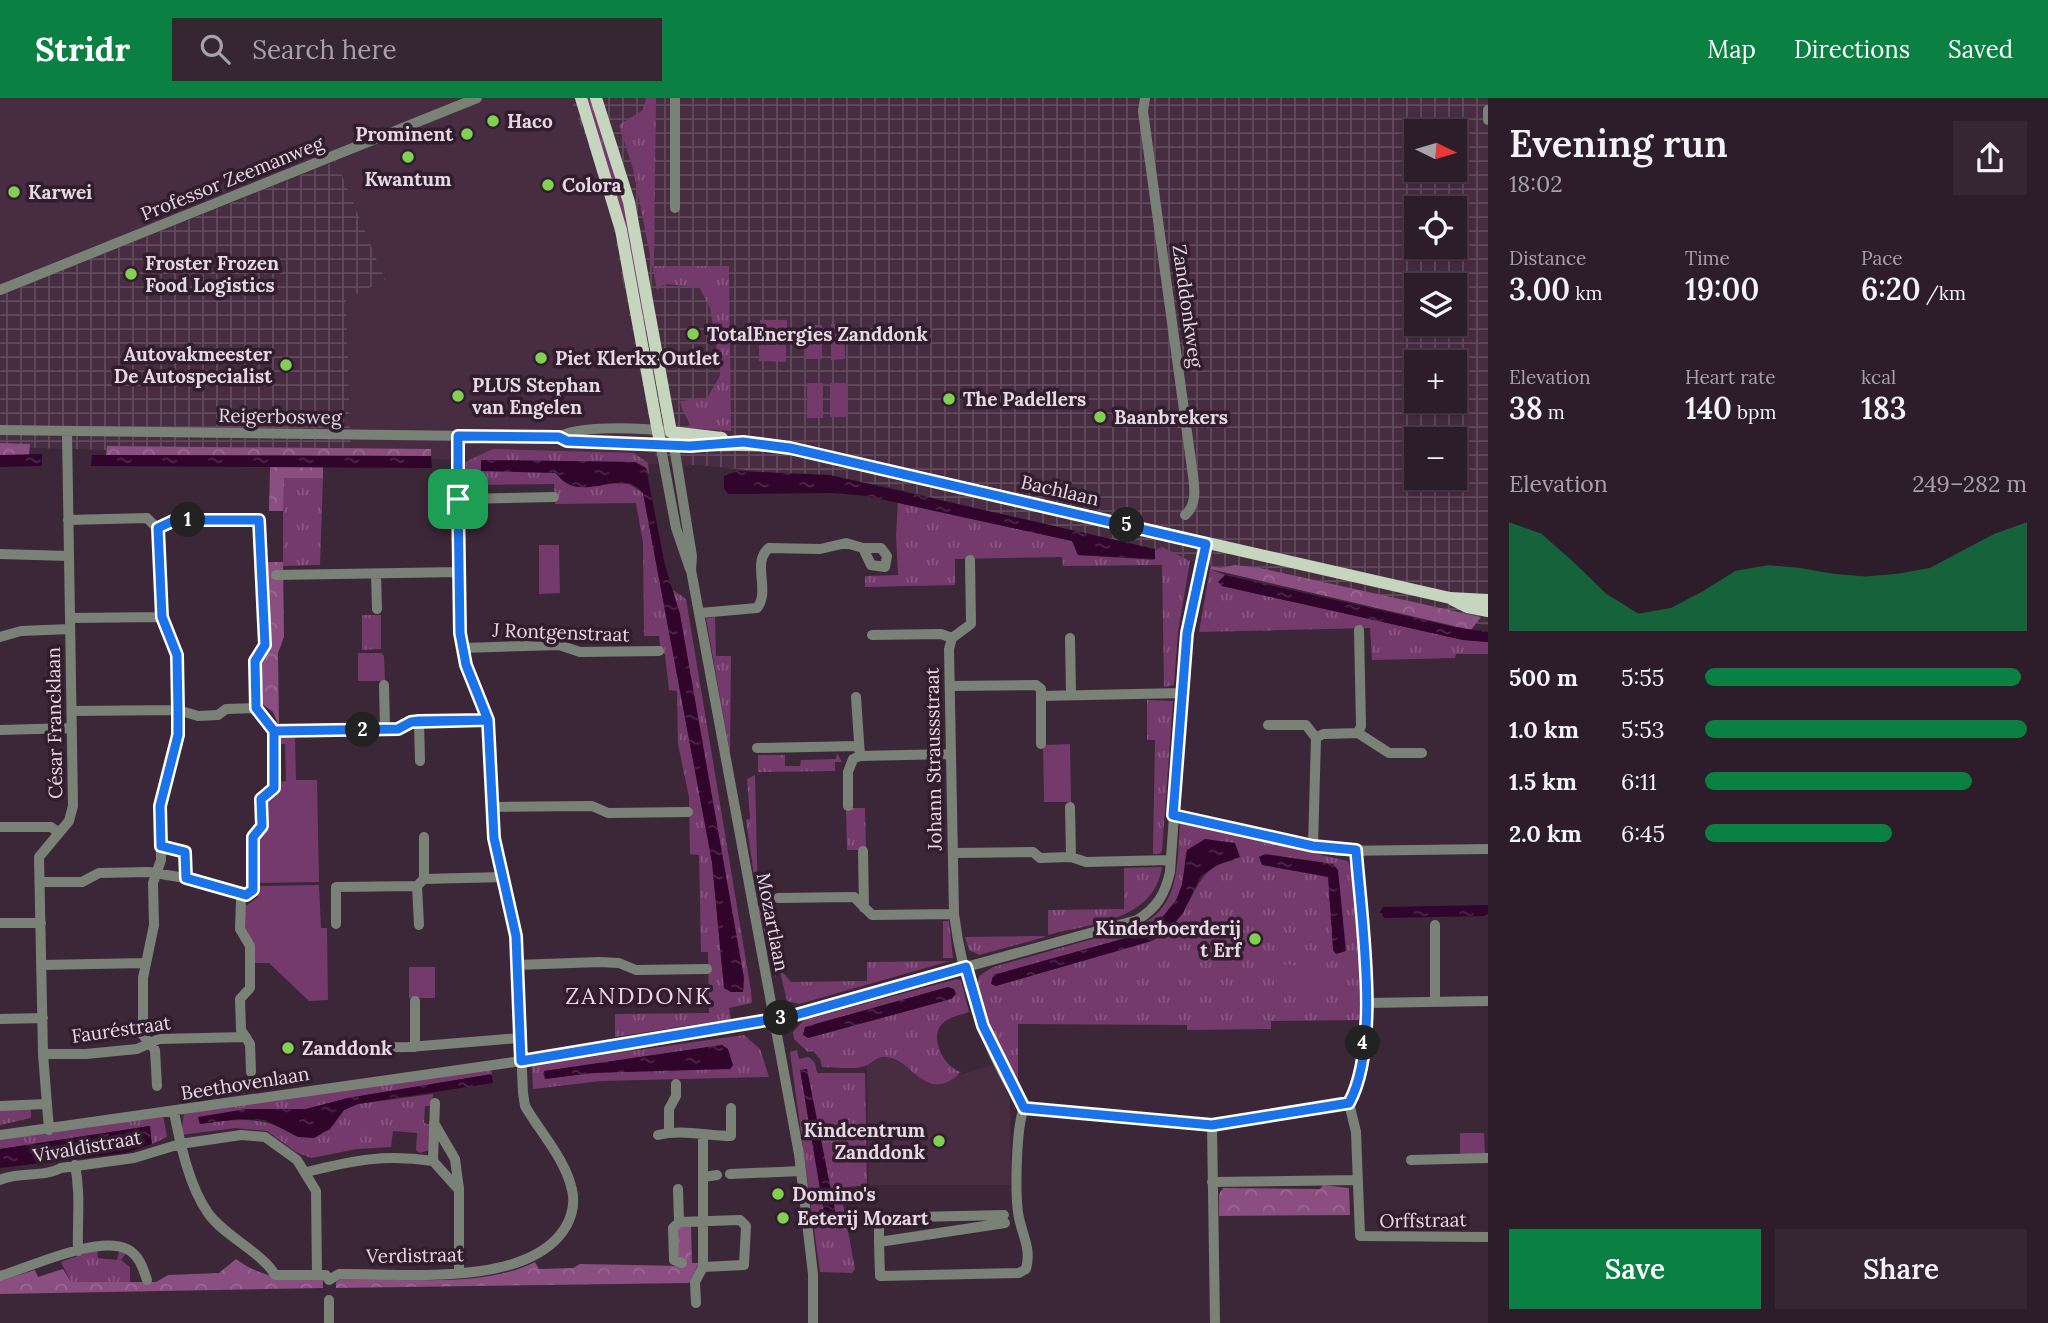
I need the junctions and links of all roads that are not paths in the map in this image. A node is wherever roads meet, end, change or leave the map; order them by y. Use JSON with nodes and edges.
{"nodes":[{"id":1,"x":477,"y":98,"type":"edge"},
{"id":2,"x":581,"y":98,"type":"edge"},
{"id":3,"x":596,"y":98,"type":"edge"},
{"id":4,"x":675,"y":98,"type":"edge"},
{"id":5,"x":1145,"y":98,"type":"edge"},
{"id":6,"x":1488,"y":110,"type":"edge"},
{"id":7,"x":1488,"y":120,"type":"edge"},
{"id":8,"x":675,"y":208,"type":"dead end"},
{"id":9,"x":0,"y":290,"type":"edge"},
{"id":10,"x":0,"y":430,"type":"edge"},
{"id":11,"x":67,"y":431,"type":"junction"},
{"id":12,"x":458,"y":436,"type":"junction"},
{"id":13,"x":666,"y":438,"type":"junction"},
{"id":14,"x":554,"y":497,"type":"dead end"},
{"id":15,"x":458,"y":499,"type":"junction"},
{"id":16,"x":1185,"y":515,"type":"dead end"},
{"id":17,"x":68,"y":520,"type":"junction"},
{"id":18,"x":158,"y":528,"type":"junction"},
{"id":19,"x":1206,"y":544,"type":"junction"},
{"id":20,"x":863,"y":548,"type":"dead end"},
{"id":21,"x":0,"y":554,"type":"edge"},
{"id":22,"x":69,"y":556,"type":"junction"},
{"id":23,"x":970,"y":559,"type":"dead end"},
{"id":24,"x":459,"y":572,"type":"junction"},
{"id":25,"x":376,"y":574,"type":"junction"},
{"id":26,"x":276,"y":576,"type":"dead end"},
{"id":27,"x":1450,"y":598,"type":"junction"},
{"id":28,"x":1488,"y":600,"type":"edge"},
{"id":29,"x":377,"y":609,"type":"dead end"},
{"id":30,"x":1488,"y":611,"type":"edge"},
{"id":31,"x":700,"y":613,"type":"junction"},
{"id":32,"x":162,"y":617,"type":"junction"},
{"id":33,"x":70,"y":618,"type":"junction"},
{"id":34,"x":70,"y":629,"type":"junction"},
{"id":35,"x":1359,"y":630,"type":"dead end"},
{"id":36,"x":872,"y":635,"type":"dead end"},
{"id":37,"x":0,"y":637,"type":"edge"},
{"id":38,"x":952,"y":638,"type":"junction"},
{"id":39,"x":1070,"y":638,"type":"dead end"},
{"id":40,"x":463,"y":648,"type":"junction"},
{"id":41,"x":659,"y":651,"type":"dead end"},
{"id":42,"x":384,"y":685,"type":"dead end"},
{"id":43,"x":950,"y":686,"type":"junction"},
{"id":44,"x":1041,"y":692,"type":"junction"},
{"id":45,"x":1182,"y":693,"type":"junction"},
{"id":46,"x":1070,"y":695,"type":"junction"},
{"id":47,"x":856,"y":697,"type":"dead end"},
{"id":48,"x":256,"y":708,"type":"junction"},
{"id":49,"x":178,"y":710,"type":"junction"},
{"id":50,"x":72,"y":711,"type":"junction"},
{"id":51,"x":488,"y":720,"type":"junction"},
{"id":52,"x":419,"y":721,"type":"junction"},
{"id":53,"x":1268,"y":725,"type":"dead end"},
{"id":54,"x":72,"y":729,"type":"junction"},
{"id":55,"x":385,"y":729,"type":"junction"},
{"id":56,"x":0,"y":730,"type":"edge"},
{"id":57,"x":274,"y":731,"type":"junction"},
{"id":58,"x":1358,"y":733,"type":"junction"},
{"id":59,"x":1316,"y":738,"type":"junction"},
{"id":60,"x":1041,"y":744,"type":"dead end"},
{"id":61,"x":757,"y":748,"type":"dead end"},
{"id":62,"x":858,"y":751,"type":"junction"},
{"id":63,"x":1422,"y":752,"type":"dead end"},
{"id":64,"x":951,"y":754,"type":"junction"},
{"id":65,"x":420,"y":761,"type":"dead end"},
{"id":66,"x":848,"y":806,"type":"dead end"},
{"id":67,"x":491,"y":807,"type":"junction"},
{"id":68,"x":1070,"y":807,"type":"dead end"},
{"id":69,"x":688,"y":813,"type":"dead end"},
{"id":70,"x":1173,"y":815,"type":"junction"},
{"id":71,"x":0,"y":827,"type":"edge"},
{"id":72,"x":58,"y":832,"type":"junction"},
{"id":73,"x":424,"y":837,"type":"dead end"},
{"id":74,"x":161,"y":846,"type":"junction"},
{"id":75,"x":1313,"y":846,"type":"junction"},
{"id":76,"x":1488,"y":849,"type":"edge"},
{"id":77,"x":1356,"y":850,"type":"junction"},
{"id":78,"x":863,"y":851,"type":"dead end"},
{"id":79,"x":953,"y":853,"type":"junction"},
{"id":80,"x":1071,"y":858,"type":"junction"},
{"id":81,"x":1170,"y":860,"type":"junction"},
{"id":82,"x":156,"y":874,"type":"junction"},
{"id":83,"x":504,"y":877,"type":"junction"},
{"id":84,"x":186,"y":878,"type":"junction"},
{"id":85,"x":40,"y":882,"type":"junction"},
{"id":86,"x":421,"y":882,"type":"junction"},
{"id":87,"x":246,"y":895,"type":"junction"},
{"id":88,"x":778,"y":898,"type":"dead end"},
{"id":89,"x":864,"y":908,"type":"junction"},
{"id":90,"x":954,"y":914,"type":"junction"},
{"id":91,"x":0,"y":923,"type":"edge"},
{"id":92,"x":41,"y":923,"type":"junction"},
{"id":93,"x":336,"y":924,"type":"dead end"},
{"id":94,"x":419,"y":925,"type":"dead end"},
{"id":95,"x":1435,"y":925,"type":"dead end"},
{"id":96,"x":145,"y":963,"type":"junction"},
{"id":97,"x":41,"y":965,"type":"junction"},
{"id":98,"x":517,"y":965,"type":"junction"},
{"id":99,"x":966,"y":967,"type":"junction"},
{"id":100,"x":707,"y":969,"type":"dead end"},
{"id":101,"x":415,"y":1001,"type":"dead end"},
{"id":102,"x":1488,"y":1001,"type":"edge"},
{"id":103,"x":1436,"y":1002,"type":"junction"},
{"id":104,"x":1367,"y":1003,"type":"junction"},
{"id":105,"x":43,"y":1018,"type":"junction"},
{"id":106,"x":0,"y":1019,"type":"edge"},
{"id":107,"x":774,"y":1019,"type":"junction"},
{"id":108,"x":246,"y":1037,"type":"junction"},
{"id":109,"x":520,"y":1038,"type":"junction"},
{"id":110,"x":149,"y":1042,"type":"junction"},
{"id":111,"x":415,"y":1046,"type":"junction"},
{"id":112,"x":334,"y":1048,"type":"dead end"},
{"id":113,"x":43,"y":1054,"type":"junction"},
{"id":114,"x":521,"y":1061,"type":"junction"},
{"id":115,"x":251,"y":1072,"type":"dead end"},
{"id":116,"x":676,"y":1084,"type":"dead end"},
{"id":117,"x":157,"y":1086,"type":"dead end"},
{"id":118,"x":435,"y":1103,"type":"dead end"},
{"id":119,"x":1349,"y":1103,"type":"junction"},
{"id":120,"x":45,"y":1104,"type":"junction"},
{"id":121,"x":0,"y":1106,"type":"edge"},
{"id":122,"x":731,"y":1108,"type":"dead end"},
{"id":123,"x":1024,"y":1108,"type":"junction"},
{"id":124,"x":174,"y":1112,"type":"junction"},
{"id":125,"x":435,"y":1123,"type":"junction"},
{"id":126,"x":1212,"y":1125,"type":"junction"},
{"id":127,"x":48,"y":1130,"type":"junction"},
{"id":128,"x":669,"y":1132,"type":"junction"},
{"id":129,"x":0,"y":1135,"type":"edge"},
{"id":130,"x":658,"y":1135,"type":"dead end"},
{"id":131,"x":703,"y":1136,"type":"junction"},
{"id":132,"x":180,"y":1144,"type":"junction"},
{"id":133,"x":1488,"y":1158,"type":"edge"},
{"id":134,"x":1411,"y":1160,"type":"dead end"},
{"id":135,"x":433,"y":1161,"type":"junction"},
{"id":136,"x":75,"y":1165,"type":"junction"},
{"id":137,"x":801,"y":1171,"type":"junction"},
{"id":138,"x":307,"y":1172,"type":"junction"},
{"id":139,"x":730,"y":1174,"type":"dead end"},
{"id":140,"x":717,"y":1175,"type":"dead end"},
{"id":141,"x":704,"y":1177,"type":"junction"},
{"id":142,"x":0,"y":1180,"type":"edge"},
{"id":143,"x":1357,"y":1180,"type":"junction"},
{"id":144,"x":1212,"y":1182,"type":"junction"},
{"id":145,"x":678,"y":1189,"type":"dead end"},
{"id":146,"x":459,"y":1190,"type":"junction"},
{"id":147,"x":1004,"y":1219,"type":"dead end"},
{"id":148,"x":703,"y":1221,"type":"junction"},
{"id":149,"x":986,"y":1221,"type":"junction"},
{"id":150,"x":679,"y":1222,"type":"junction"},
{"id":151,"x":1488,"y":1237,"type":"edge"},
{"id":152,"x":879,"y":1242,"type":"junction"},
{"id":153,"x":78,"y":1251,"type":"junction"},
{"id":154,"x":682,"y":1263,"type":"dead end"},
{"id":155,"x":703,"y":1267,"type":"junction"},
{"id":156,"x":459,"y":1272,"type":"junction"},
{"id":157,"x":317,"y":1274,"type":"junction"},
{"id":158,"x":0,"y":1276,"type":"edge"},
{"id":159,"x":147,"y":1280,"type":"dead end"},
{"id":160,"x":329,"y":1300,"type":"dead end"},
{"id":161,"x":696,"y":1303,"type":"dead end"},
{"id":162,"x":329,"y":1323,"type":"edge"},
{"id":163,"x":813,"y":1323,"type":"edge"},
{"id":164,"x":1215,"y":1323,"type":"edge"}],
"edges":[{"from":1,"to":9,"type":"street","name":"Professor Zeemanweg"},
{"from":2,"to":13,"type":"main road"},
{"from":3,"to":13,"type":"main road"},
{"from":4,"to":8,"type":"street"},
{"from":5,"to":16,"type":"street","name":"Zanddonkweg"},
{"from":6,"to":7,"type":"street"},
{"from":10,"to":11,"type":"street","name":"Reigerbosweg"},
{"from":11,"to":12,"type":"street","name":"Reigerbosweg"},
{"from":11,"to":17,"type":"street","name":"César Francklaan"},
{"from":12,"to":13,"type":"street","name":"Reigerbosweg"},
{"from":12,"to":15,"type":"street","name":"Verdistraat"},
{"from":13,"to":19,"type":"main road","name":"Bachlaan"},
{"from":13,"to":31,"type":"street","name":"Mozartlaan"},
{"from":14,"to":15,"type":"street"},
{"from":15,"to":24,"type":"street","name":"Verdistraat"},
{"from":17,"to":18,"type":"street"},
{"from":17,"to":22,"type":"street","name":"César Francklaan"},
{"from":18,"to":32,"type":"street"},
{"from":18,"to":48,"type":"street"},
{"from":19,"to":27,"type":"main road","name":"Bachlaan"},
{"from":19,"to":45,"type":"street","name":"Beethovenlaan"},
{"from":20,"to":31,"type":"street"},
{"from":21,"to":22,"type":"street"},
{"from":22,"to":33,"type":"street","name":"César Francklaan"},
{"from":23,"to":38,"type":"street"},
{"from":24,"to":25,"type":"street"},
{"from":24,"to":40,"type":"street","name":"Verdistraat"},
{"from":25,"to":26,"type":"street"},
{"from":25,"to":29,"type":"street"},
{"from":27,"to":28,"type":"main road","name":"Bachlaan"},
{"from":27,"to":30,"type":"main road","name":"Bachlaan"},
{"from":31,"to":107,"type":"street","name":"Mozartlaan"},
{"from":32,"to":33,"type":"street"},
{"from":32,"to":49,"type":"street"},
{"from":33,"to":34,"type":"street","name":"César Francklaan"},
{"from":34,"to":37,"type":"street"},
{"from":34,"to":50,"type":"street","name":"César Francklaan"},
{"from":35,"to":58,"type":"street"},
{"from":36,"to":38,"type":"street"},
{"from":38,"to":43,"type":"street","name":"Johann Straussstraat"},
{"from":39,"to":46,"type":"street"},
{"from":40,"to":41,"type":"street","name":"J Rontgenstraat"},
{"from":40,"to":51,"type":"street","name":"Verdistraat"},
{"from":42,"to":55,"type":"street"},
{"from":43,"to":44,"type":"street"},
{"from":43,"to":64,"type":"street","name":"Johann Straussstraat"},
{"from":44,"to":46,"type":"street"},
{"from":44,"to":60,"type":"street"},
{"from":45,"to":46,"type":"street"},
{"from":45,"to":70,"type":"street","name":"Beethovenlaan"},
{"from":47,"to":62,"type":"street"},
{"from":48,"to":49,"type":"street"},
{"from":48,"to":57,"type":"street"},
{"from":49,"to":50,"type":"street"},
{"from":49,"to":74,"type":"street"},
{"from":50,"to":54,"type":"street","name":"César Francklaan"},
{"from":51,"to":52,"type":"street"},
{"from":51,"to":67,"type":"street","name":"Verdistraat"},
{"from":52,"to":55,"type":"street"},
{"from":52,"to":65,"type":"street"},
{"from":53,"to":59,"type":"street"},
{"from":54,"to":56,"type":"street"},
{"from":54,"to":72,"type":"street","name":"César Francklaan"},
{"from":55,"to":57,"type":"street"},
{"from":57,"to":87,"type":"street"},
{"from":58,"to":59,"type":"street"},
{"from":58,"to":63,"type":"street"},
{"from":59,"to":75,"type":"street"},
{"from":61,"to":62,"type":"street"},
{"from":62,"to":64,"type":"street"},
{"from":62,"to":66,"type":"street"},
{"from":64,"to":79,"type":"street","name":"Johann Straussstraat"},
{"from":67,"to":69,"type":"street"},
{"from":67,"to":83,"type":"street","name":"Verdistraat"},
{"from":68,"to":80,"type":"street"},
{"from":70,"to":75,"type":"street"},
{"from":70,"to":81,"type":"street","name":"Beethovenlaan"},
{"from":71,"to":72,"type":"street"},
{"from":72,"to":85,"type":"street","name":"César Francklaan"},
{"from":73,"to":86,"type":"street"},
{"from":74,"to":82,"type":"street"},
{"from":74,"to":84,"type":"street"},
{"from":75,"to":77,"type":"street"},
{"from":76,"to":77,"type":"street"},
{"from":77,"to":104,"type":"street"},
{"from":78,"to":89,"type":"street"},
{"from":79,"to":80,"type":"street"},
{"from":79,"to":90,"type":"street","name":"Johann Straussstraat"},
{"from":80,"to":81,"type":"street"},
{"from":81,"to":99,"type":"street","name":"Beethovenlaan"},
{"from":82,"to":84,"type":"street"},
{"from":82,"to":85,"type":"street"},
{"from":82,"to":96,"type":"street"},
{"from":83,"to":86,"type":"street"},
{"from":83,"to":98,"type":"street","name":"Verdistraat"},
{"from":84,"to":87,"type":"street"},
{"from":85,"to":92,"type":"street","name":"César Francklaan"},
{"from":86,"to":93,"type":"street"},
{"from":86,"to":94,"type":"street"},
{"from":87,"to":108,"type":"street"},
{"from":88,"to":89,"type":"street"},
{"from":89,"to":90,"type":"street"},
{"from":90,"to":99,"type":"street","name":"Johann Straussstraat"},
{"from":91,"to":92,"type":"street"},
{"from":92,"to":97,"type":"street","name":"César Francklaan"},
{"from":95,"to":103,"type":"street"},
{"from":96,"to":97,"type":"street"},
{"from":96,"to":110,"type":"street"},
{"from":97,"to":105,"type":"street","name":"César Francklaan"},
{"from":98,"to":100,"type":"street"},
{"from":98,"to":109,"type":"street","name":"Verdistraat"},
{"from":99,"to":107,"type":"street","name":"Beethovenlaan"},
{"from":99,"to":123,"type":"street","name":"Johann Straussstraat"},
{"from":101,"to":111,"type":"street"},
{"from":102,"to":103,"type":"street"},
{"from":103,"to":104,"type":"street"},
{"from":104,"to":119,"type":"street"},
{"from":105,"to":106,"type":"street"},
{"from":105,"to":113,"type":"street","name":"César Francklaan"},
{"from":107,"to":114,"type":"street","name":"Beethovenlaan"},
{"from":107,"to":137,"type":"street","name":"Mozartlaan"},
{"from":108,"to":110,"type":"street","name":"Fauréstraat"},
{"from":108,"to":115,"type":"street"},
{"from":109,"to":111,"type":"street"},
{"from":109,"to":114,"type":"street","name":"Verdistraat"},
{"from":110,"to":113,"type":"street","name":"Fauréstraat"},
{"from":110,"to":117,"type":"street"},
{"from":111,"to":112,"type":"street"},
{"from":113,"to":120,"type":"street","name":"César Francklaan"},
{"from":114,"to":124,"type":"street","name":"Beethovenlaan"},
{"from":114,"to":156,"type":"street","name":"Verdistraat"},
{"from":116,"to":128,"type":"street"},
{"from":118,"to":125,"type":"street"},
{"from":119,"to":126,"type":"street"},
{"from":119,"to":143,"type":"street"},
{"from":120,"to":121,"type":"street"},
{"from":120,"to":127,"type":"street","name":"César Francklaan"},
{"from":122,"to":131,"type":"street"},
{"from":123,"to":126,"type":"street"},
{"from":123,"to":152,"type":"street"},
{"from":124,"to":127,"type":"street","name":"Beethovenlaan"},
{"from":124,"to":132,"type":"street","name":"Verdistraat"},
{"from":125,"to":135,"type":"street"},
{"from":125,"to":146,"type":"street"},
{"from":126,"to":144,"type":"street"},
{"from":127,"to":129,"type":"street","name":"Beethovenlaan"},
{"from":128,"to":130,"type":"street"},
{"from":128,"to":131,"type":"street"},
{"from":131,"to":141,"type":"street"},
{"from":132,"to":136,"type":"street","name":"Vivaldistraat"},
{"from":132,"to":138,"type":"street","name":"Vivaldistraat"},
{"from":132,"to":157,"type":"street","name":"Verdistraat"},
{"from":133,"to":134,"type":"street"},
{"from":135,"to":138,"type":"street"},
{"from":135,"to":146,"type":"street"},
{"from":136,"to":142,"type":"street","name":"Vivaldistraat"},
{"from":136,"to":153,"type":"street"},
{"from":137,"to":139,"type":"street"},
{"from":137,"to":163,"type":"street","name":"Mozartlaan"},
{"from":138,"to":157,"type":"street"},
{"from":140,"to":141,"type":"street"},
{"from":141,"to":148,"type":"street"},
{"from":143,"to":144,"type":"street"},
{"from":143,"to":151,"type":"street","name":"Orffstraat"},
{"from":144,"to":164,"type":"street"},
{"from":145,"to":150,"type":"street"},
{"from":146,"to":156,"type":"street"},
{"from":147,"to":149,"type":"street"},
{"from":148,"to":150,"type":"street"},
{"from":148,"to":155,"type":"street"},
{"from":148,"to":155,"type":"street"},
{"from":149,"to":152,"type":"street"},
{"from":149,"to":152,"type":"street"},
{"from":150,"to":154,"type":"street"},
{"from":153,"to":158,"type":"street"},
{"from":153,"to":159,"type":"street"},
{"from":155,"to":161,"type":"street"},
{"from":156,"to":157,"type":"street","name":"Verdistraat"},
{"from":160,"to":162,"type":"street"}]}
